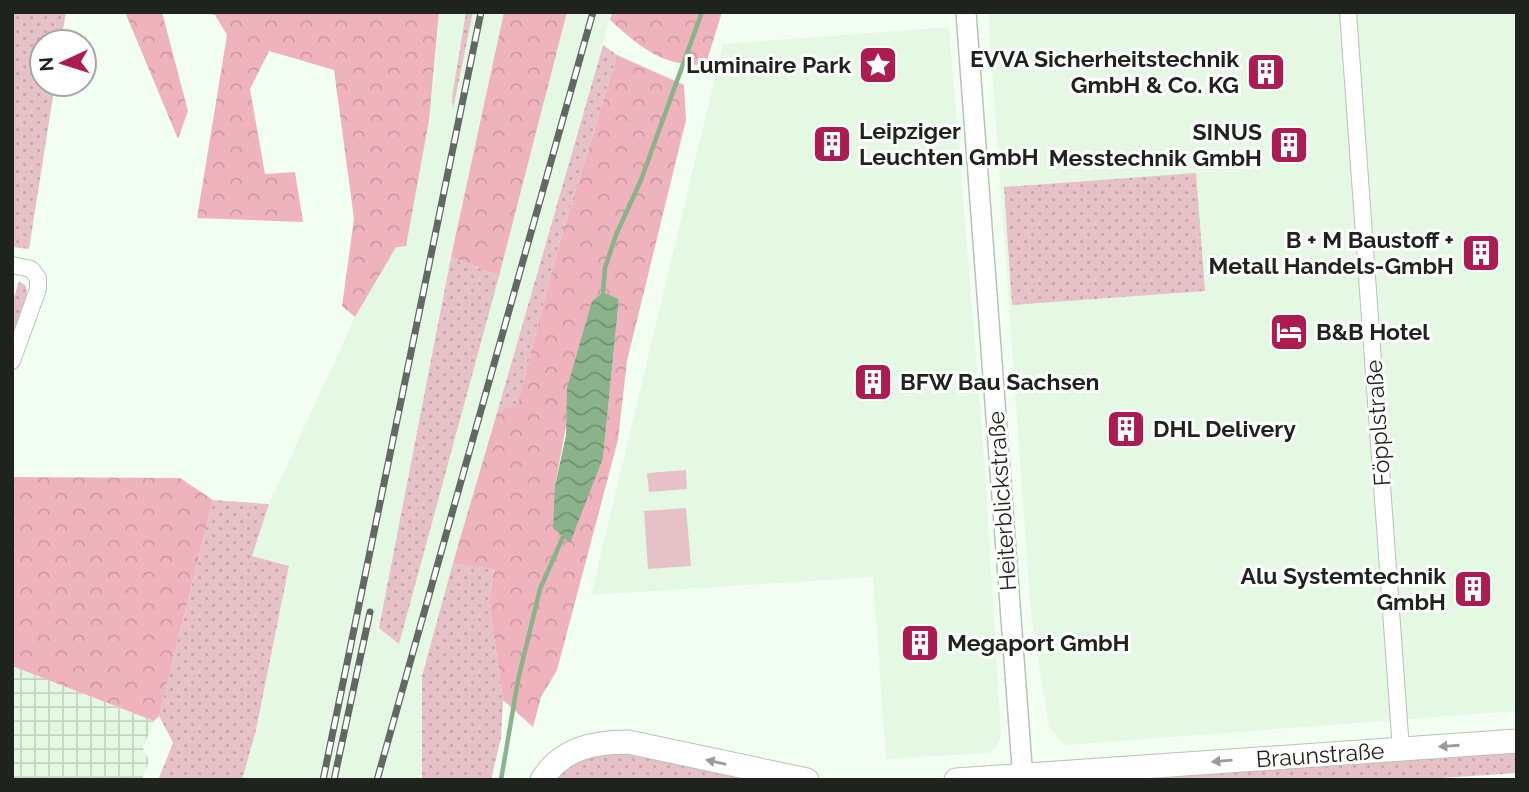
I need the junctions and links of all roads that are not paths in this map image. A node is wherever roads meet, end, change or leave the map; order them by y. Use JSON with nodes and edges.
{"nodes":[{"id":1,"x":966,"y":12,"type":"edge"},
{"id":2,"x":1348,"y":12,"type":"edge"},
{"id":3,"x":12,"y":265,"type":"edge"},
{"id":4,"x":12,"y":360,"type":"edge"},
{"id":5,"x":1517,"y":741,"type":"edge"},
{"id":6,"x":1401,"y":750,"type":"junction"},
{"id":7,"x":1023,"y":777,"type":"edge"},
{"id":8,"x":542,"y":780,"type":"edge"},
{"id":9,"x":807,"y":780,"type":"edge"},
{"id":10,"x":956,"y":780,"type":"edge"}],
"edges":[{"from":1,"to":7,"type":"street","name":"Heiterblickstraße"},
{"from":2,"to":6,"type":"street","name":"Föpplstraße"},
{"from":3,"to":4,"type":"street"},
{"from":5,"to":6,"type":"main road","name":"Braunstraße","one_way":true},
{"from":6,"to":7,"type":"main road","name":"Braunstraße","one_way":true},
{"from":7,"to":10,"type":"main road","name":"Braunstraße"},
{"from":9,"to":8,"type":"main road","one_way":true}]}
